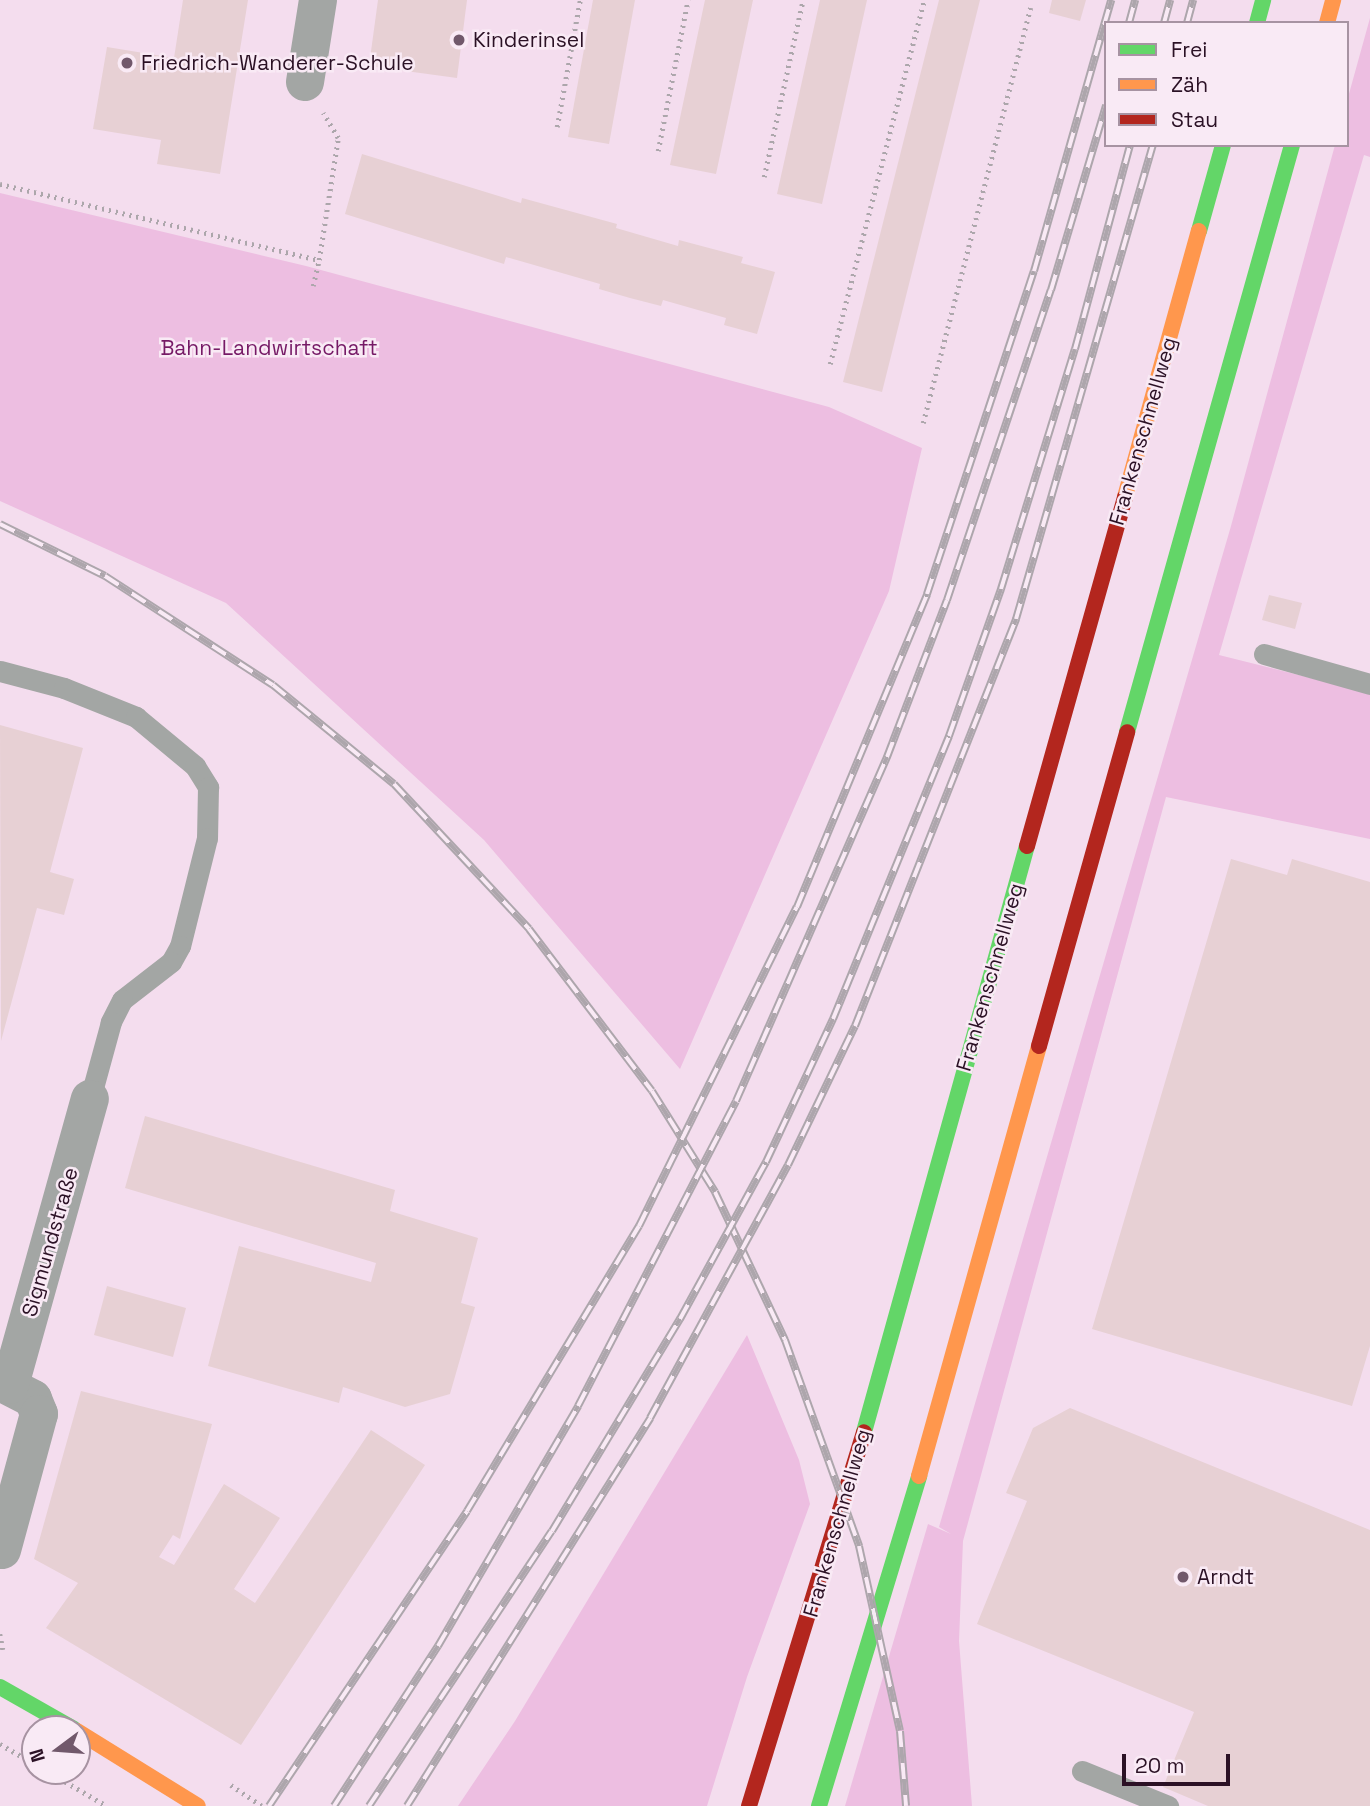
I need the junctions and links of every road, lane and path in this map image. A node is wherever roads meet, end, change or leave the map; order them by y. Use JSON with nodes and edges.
{"nodes":[{"id":1,"x":318,"y":0,"type":"edge"},
{"id":2,"x":580,"y":0,"type":"edge"},
{"id":3,"x":688,"y":0,"type":"edge"},
{"id":4,"x":803,"y":0,"type":"edge"},
{"id":5,"x":924,"y":0,"type":"edge"},
{"id":6,"x":1264,"y":0,"type":"edge"},
{"id":7,"x":1333,"y":0,"type":"edge"},
{"id":8,"x":1030,"y":8,"type":"dead end"},
{"id":9,"x":1258,"y":21,"type":"edge"},
{"id":10,"x":1328,"y":21,"type":"edge"},
{"id":11,"x":305,"y":82,"type":"joint"},
{"id":12,"x":557,"y":127,"type":"dead end"},
{"id":13,"x":1222,"y":147,"type":"edge"},
{"id":14,"x":1291,"y":147,"type":"edge"},
{"id":15,"x":658,"y":151,"type":"dead end"},
{"id":16,"x":764,"y":177,"type":"dead end"},
{"id":17,"x":0,"y":184,"type":"edge"},
{"id":18,"x":319,"y":260,"type":"junction"},
{"id":19,"x":313,"y":286,"type":"dead end"},
{"id":20,"x":830,"y":364,"type":"dead end"},
{"id":21,"x":923,"y":423,"type":"dead end"},
{"id":22,"x":1264,"y":654,"type":"dead end"},
{"id":23,"x":0,"y":671,"type":"edge"},
{"id":24,"x":1370,"y":684,"type":"edge"},
{"id":25,"x":90,"y":1098,"type":"joint"},
{"id":26,"x":5,"y":1384,"type":"edge"},
{"id":27,"x":2,"y":1550,"type":"dead end"},
{"id":28,"x":0,"y":1634,"type":"edge"},
{"id":29,"x":3,"y":1651,"type":"dead end"},
{"id":30,"x":0,"y":1687,"type":"edge"},
{"id":31,"x":49,"y":1715,"type":"edge"},
{"id":32,"x":91,"y":1740,"type":"edge"},
{"id":33,"x":0,"y":1744,"type":"edge"},
{"id":34,"x":21,"y":1756,"type":"edge"},
{"id":35,"x":1082,"y":1772,"type":"dead end"},
{"id":36,"x":71,"y":1785,"type":"edge"},
{"id":37,"x":107,"y":1806,"type":"edge"},
{"id":38,"x":198,"y":1806,"type":"edge"},
{"id":39,"x":749,"y":1806,"type":"edge"},
{"id":40,"x":819,"y":1806,"type":"edge"},
{"id":41,"x":1168,"y":1806,"type":"edge"}],
"edges":[{"from":1,"to":11,"type":"street"},
{"from":2,"to":12,"type":"path"},
{"from":3,"to":15,"type":"path"},
{"from":4,"to":16,"type":"path"},
{"from":5,"to":20,"type":"path"},
{"from":6,"to":9,"type":"main road"},
{"from":7,"to":10,"type":"main road"},
{"from":8,"to":21,"type":"path"},
{"from":11,"to":18,"type":"path"},
{"from":13,"to":39,"type":"main road","name":"Frankenschnellweg"},
{"from":14,"to":40,"type":"main road"},
{"from":17,"to":18,"type":"path"},
{"from":18,"to":19,"type":"path"},
{"from":22,"to":24,"type":"lane"},
{"from":23,"to":25,"type":"lane"},
{"from":25,"to":26,"type":"street","name":"Sigmundstraße"},
{"from":26,"to":27,"type":"street","name":"Sigmundstraße"},
{"from":28,"to":29,"type":"path"},
{"from":30,"to":31,"type":"main road"},
{"from":32,"to":38,"type":"main road"},
{"from":33,"to":34,"type":"path"},
{"from":35,"to":41,"type":"lane"},
{"from":36,"to":37,"type":"path"}]}
